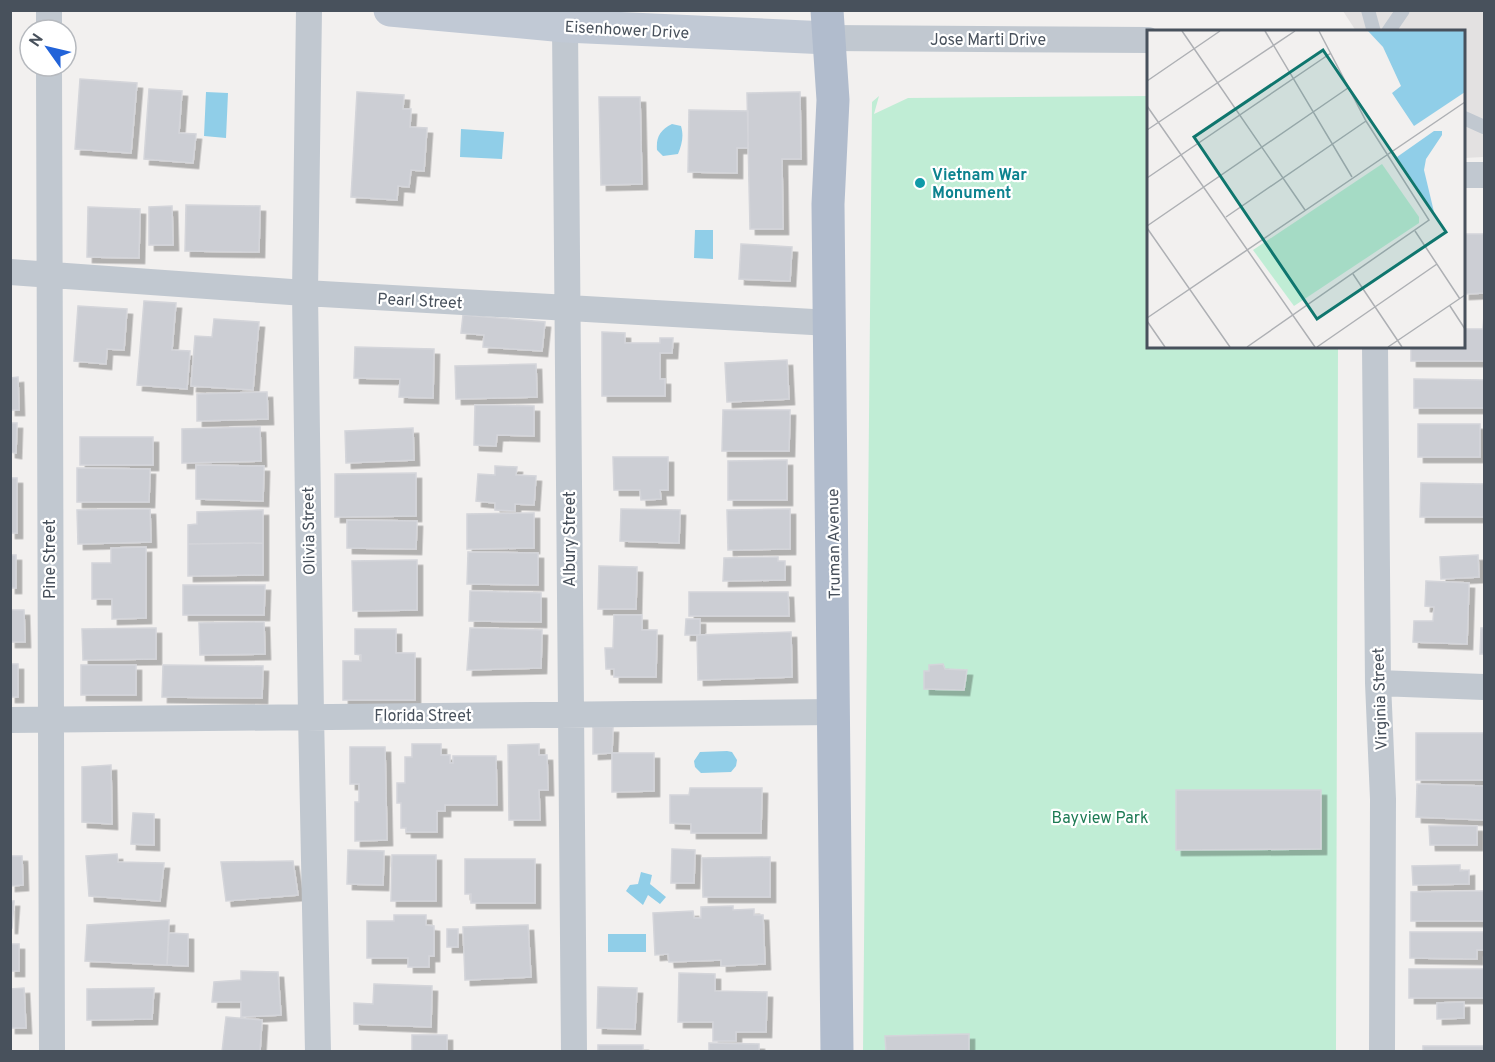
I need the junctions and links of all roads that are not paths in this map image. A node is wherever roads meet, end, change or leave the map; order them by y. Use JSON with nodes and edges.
{"nodes":[{"id":1,"x":309,"y":10,"type":"edge"},
{"id":2,"x":390,"y":10,"type":"edge"},
{"id":3,"x":1368,"y":10,"type":"edge"},
{"id":4,"x":1403,"y":10,"type":"edge"},
{"id":5,"x":827,"y":24,"type":"edge"},
{"id":6,"x":565,"y":26,"type":"junction"},
{"id":7,"x":1373,"y":30,"type":"edge"},
{"id":8,"x":1389,"y":30,"type":"edge"},
{"id":9,"x":1147,"y":40,"type":"edge"},
{"id":10,"x":49,"y":78,"type":"edge"},
{"id":11,"x":1465,"y":118,"type":"edge"},
{"id":12,"x":1485,"y":127,"type":"edge"},
{"id":13,"x":1465,"y":175,"type":"edge"},
{"id":14,"x":1485,"y":175,"type":"edge"},
{"id":15,"x":10,"y":272,"type":"edge"},
{"id":16,"x":48,"y":274,"type":"junction"},
{"id":17,"x":305,"y":293,"type":"junction"},
{"id":18,"x":567,"y":309,"type":"junction"},
{"id":19,"x":830,"y":323,"type":"junction"},
{"id":20,"x":1375,"y":348,"type":"edge"},
{"id":21,"x":1378,"y":683,"type":"junction"},
{"id":22,"x":1485,"y":687,"type":"edge"},
{"id":23,"x":835,"y":712,"type":"junction"},
{"id":24,"x":570,"y":714,"type":"junction"},
{"id":25,"x":311,"y":716,"type":"junction"},
{"id":26,"x":10,"y":720,"type":"edge"},
{"id":27,"x":50,"y":720,"type":"junction"},
{"id":28,"x":52,"y":1052,"type":"edge"},
{"id":29,"x":318,"y":1052,"type":"edge"},
{"id":30,"x":574,"y":1052,"type":"edge"},
{"id":31,"x":837,"y":1052,"type":"edge"},
{"id":32,"x":1382,"y":1052,"type":"edge"}],
"edges":[{"from":1,"to":17,"type":"street","name":"Olivia Street"},
{"from":2,"to":6,"type":"street","name":"Eisenhower Drive"},
{"from":3,"to":7,"type":"lane"},
{"from":4,"to":8,"type":"lane"},
{"from":5,"to":6,"type":"street","name":"Eisenhower Drive"},
{"from":5,"to":9,"type":"street","name":"Jose Marti Drive"},
{"from":5,"to":19,"type":"main road","name":"Truman Avenue"},
{"from":6,"to":18,"type":"street","name":"Albury Street"},
{"from":10,"to":16,"type":"street","name":"Pine Street"},
{"from":11,"to":12,"type":"lane"},
{"from":13,"to":14,"type":"street"},
{"from":15,"to":16,"type":"street","name":"Pearl Street"},
{"from":16,"to":17,"type":"street","name":"Pearl Street"},
{"from":16,"to":27,"type":"street","name":"Pine Street"},
{"from":17,"to":18,"type":"street","name":"Pearl Street"},
{"from":17,"to":25,"type":"street","name":"Olivia Street"},
{"from":18,"to":19,"type":"street","name":"Pearl Street"},
{"from":18,"to":24,"type":"street","name":"Albury Street"},
{"from":19,"to":23,"type":"main road","name":"Truman Avenue"},
{"from":20,"to":21,"type":"street","name":"Virginia Street"},
{"from":21,"to":22,"type":"street"},
{"from":21,"to":32,"type":"street","name":"Virginia Street"},
{"from":23,"to":24,"type":"street","name":"Florida Street"},
{"from":23,"to":31,"type":"main road","name":"Truman Avenue"},
{"from":24,"to":25,"type":"street","name":"Florida Street"},
{"from":24,"to":30,"type":"street","name":"Albury Street"},
{"from":25,"to":27,"type":"street","name":"Florida Street"},
{"from":25,"to":29,"type":"street","name":"Olivia Street"},
{"from":26,"to":27,"type":"street","name":"Florida Street"},
{"from":27,"to":28,"type":"street","name":"Pine Street"}]}
